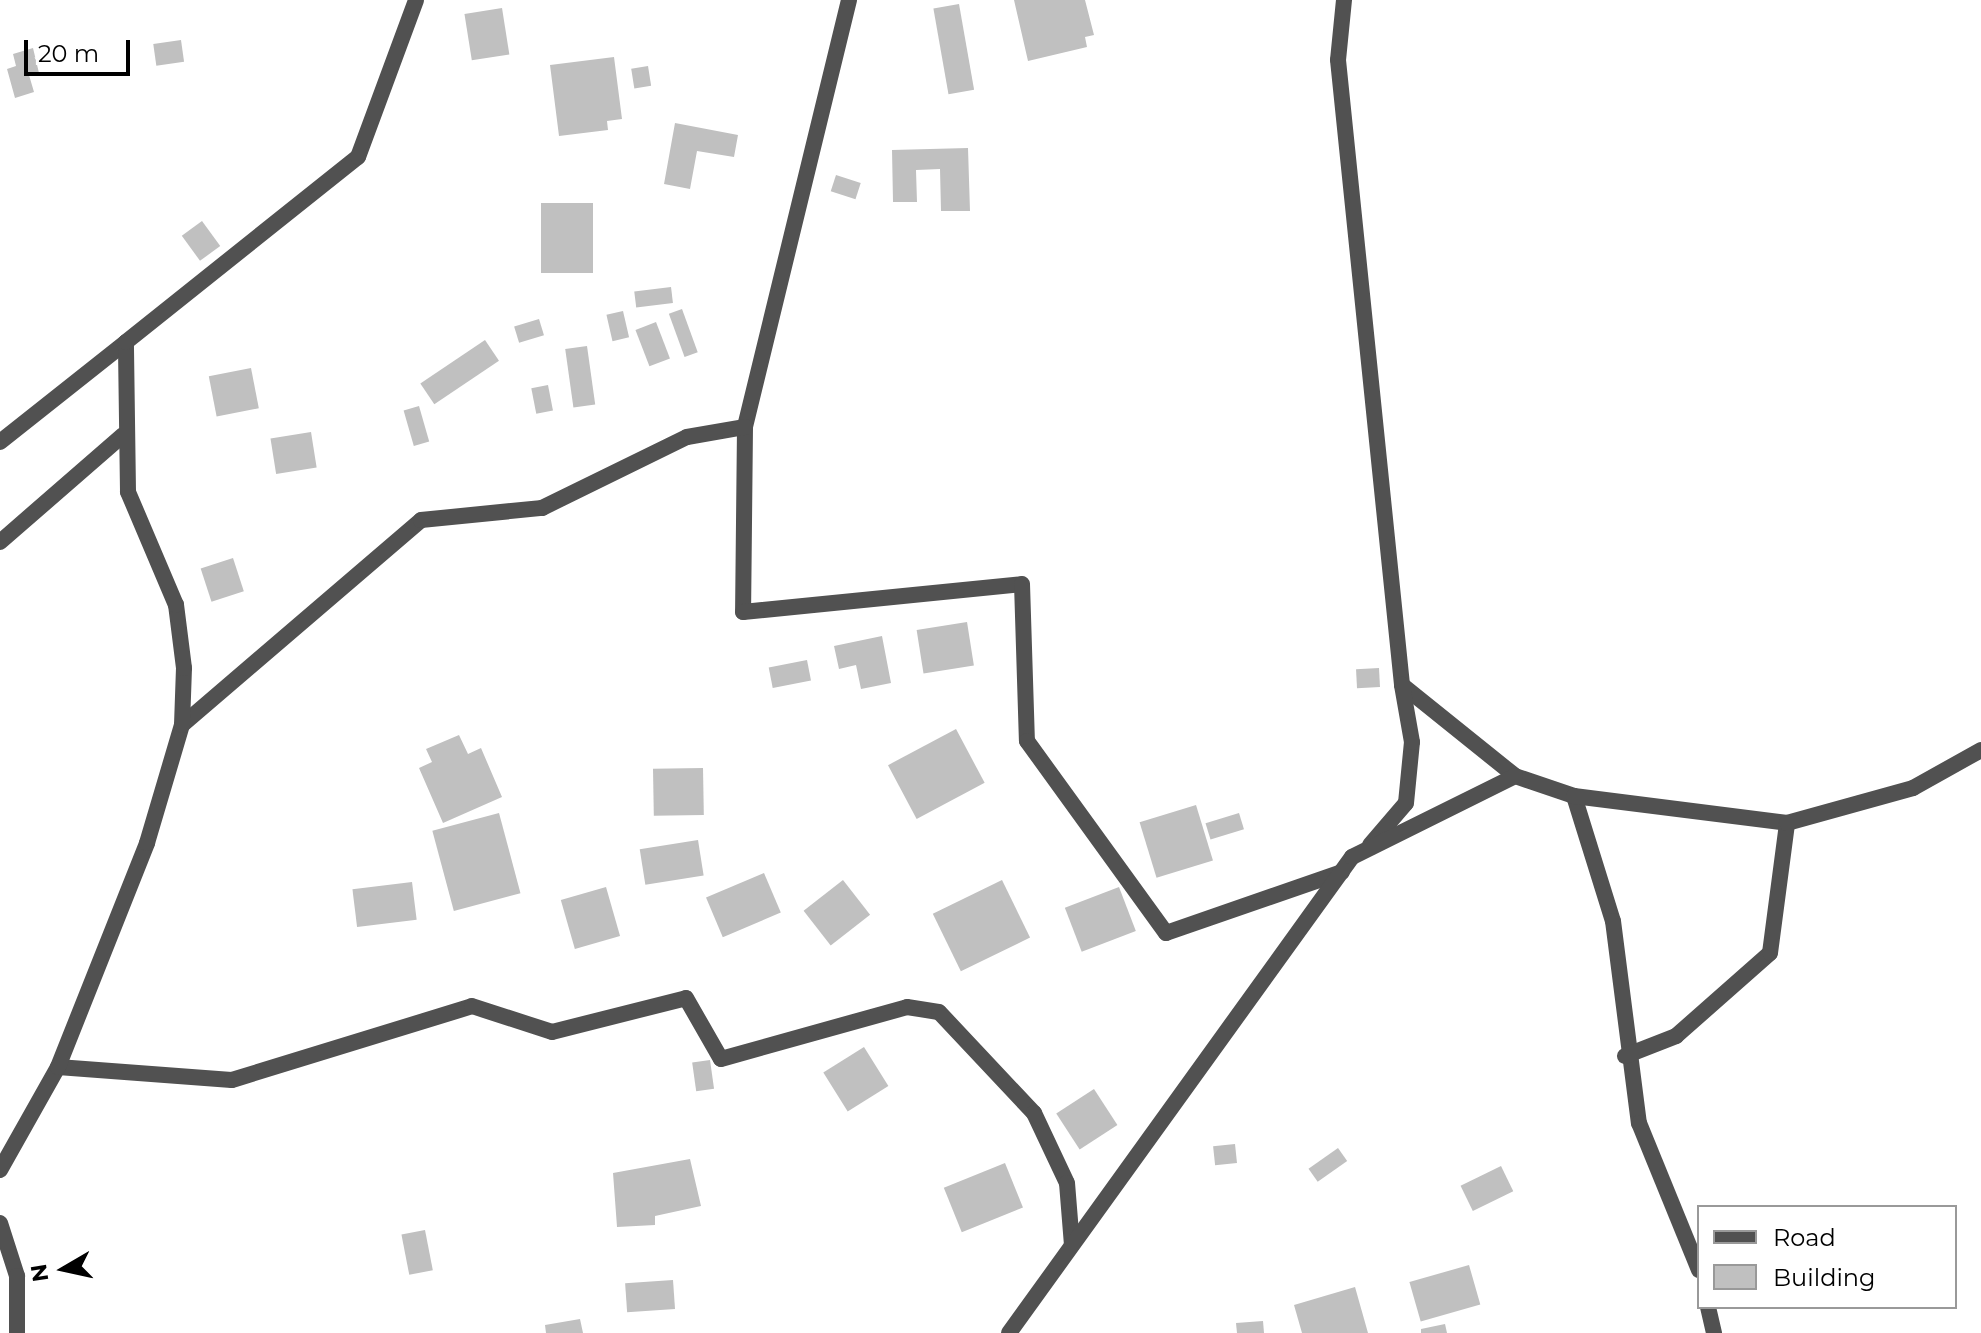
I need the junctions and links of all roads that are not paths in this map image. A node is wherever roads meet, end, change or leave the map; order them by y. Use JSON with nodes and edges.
{"nodes":[{"id":1,"x":416,"y":0,"type":"edge"},
{"id":2,"x":849,"y":0,"type":"edge"},
{"id":3,"x":1344,"y":0,"type":"edge"},
{"id":4,"x":126,"y":342,"type":"junction"},
{"id":5,"x":745,"y":427,"type":"junction"},
{"id":6,"x":123,"y":435,"type":"junction"},
{"id":7,"x":0,"y":442,"type":"edge"},
{"id":8,"x":0,"y":542,"type":"edge"},
{"id":9,"x":1402,"y":685,"type":"junction"},
{"id":10,"x":182,"y":725,"type":"junction"},
{"id":11,"x":1981,"y":750,"type":"edge"},
{"id":12,"x":1515,"y":776,"type":"junction"},
{"id":13,"x":1574,"y":796,"type":"junction"},
{"id":14,"x":1787,"y":823,"type":"junction"},
{"id":15,"x":1366,"y":851,"type":"junction"},
{"id":16,"x":1342,"y":872,"type":"junction"},
{"id":17,"x":1625,"y":1056,"type":"junction"},
{"id":18,"x":58,"y":1067,"type":"junction"},
{"id":19,"x":0,"y":1170,"type":"edge"},
{"id":20,"x":1,"y":1221,"type":"edge"},
{"id":21,"x":1072,"y":1245,"type":"junction"},
{"id":22,"x":1697,"y":1266,"type":"edge"},
{"id":23,"x":1708,"y":1309,"type":"edge"},
{"id":24,"x":17,"y":1333,"type":"edge"},
{"id":25,"x":1009,"y":1333,"type":"edge"},
{"id":26,"x":1714,"y":1333,"type":"edge"}],
"edges":[{"from":1,"to":4,"type":"street"},
{"from":2,"to":5,"type":"street"},
{"from":3,"to":9,"type":"street"},
{"from":4,"to":6,"type":"street"},
{"from":4,"to":7,"type":"street"},
{"from":5,"to":10,"type":"street"},
{"from":5,"to":16,"type":"street"},
{"from":6,"to":8,"type":"street"},
{"from":6,"to":10,"type":"street"},
{"from":9,"to":12,"type":"street"},
{"from":9,"to":15,"type":"street"},
{"from":10,"to":18,"type":"street"},
{"from":11,"to":14,"type":"street"},
{"from":12,"to":13,"type":"street"},
{"from":12,"to":15,"type":"street"},
{"from":13,"to":14,"type":"street"},
{"from":13,"to":17,"type":"street"},
{"from":14,"to":17,"type":"street"},
{"from":15,"to":16,"type":"street"},
{"from":16,"to":21,"type":"street"},
{"from":17,"to":22,"type":"street"},
{"from":18,"to":19,"type":"street"},
{"from":18,"to":21,"type":"street"},
{"from":20,"to":24,"type":"street"},
{"from":21,"to":25,"type":"street"},
{"from":23,"to":26,"type":"street"}]}
